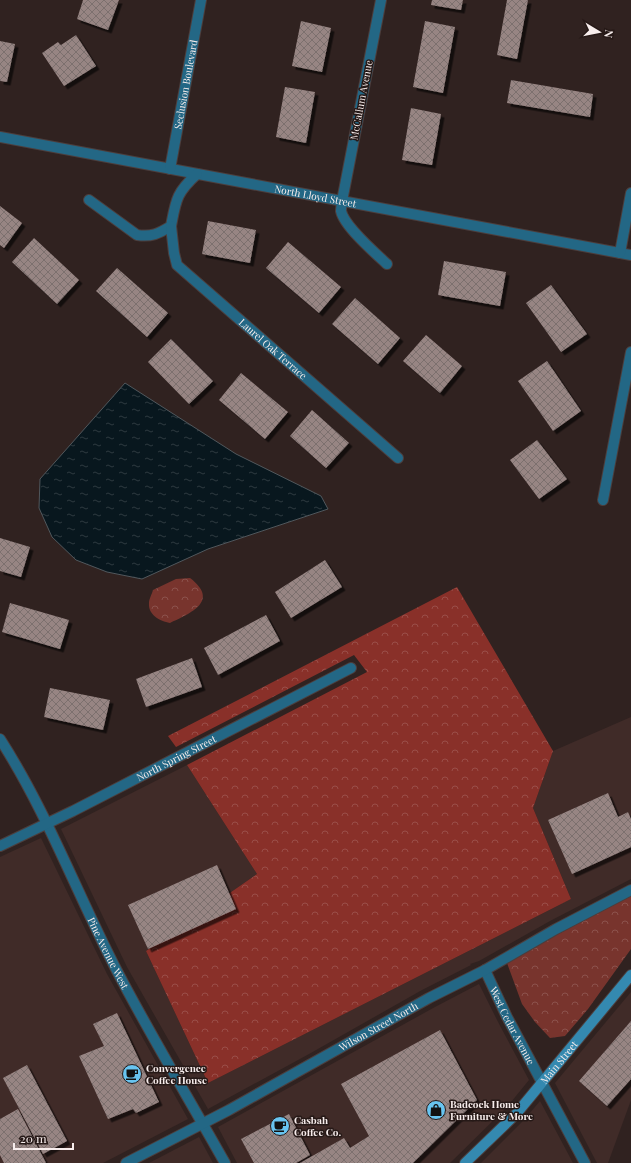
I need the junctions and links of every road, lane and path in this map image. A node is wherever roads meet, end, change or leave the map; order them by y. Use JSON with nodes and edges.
{"nodes":[{"id":1,"x":201,"y":0,"type":"edge"},
{"id":2,"x":380,"y":0,"type":"edge"},
{"id":3,"x":0,"y":137,"type":"edge"},
{"id":4,"x":170,"y":169,"type":"junction"},
{"id":5,"x":197,"y":174,"type":"junction"},
{"id":6,"x":631,"y":193,"type":"edge"},
{"id":7,"x":89,"y":200,"type":"dead end"},
{"id":8,"x":342,"y":201,"type":"junction"},
{"id":9,"x":170,"y":226,"type":"junction"},
{"id":10,"x":620,"y":253,"type":"junction"},
{"id":11,"x":631,"y":255,"type":"edge"},
{"id":12,"x":387,"y":264,"type":"dead end"},
{"id":13,"x":631,"y":352,"type":"edge"},
{"id":14,"x":398,"y":458,"type":"dead end"},
{"id":15,"x":603,"y":500,"type":"dead end"},
{"id":16,"x":351,"y":668,"type":"dead end"},
{"id":17,"x":0,"y":739,"type":"edge"},
{"id":18,"x":47,"y":824,"type":"junction"},
{"id":19,"x":0,"y":846,"type":"edge"},
{"id":20,"x":631,"y":890,"type":"edge"},
{"id":21,"x":485,"y":970,"type":"junction"},
{"id":22,"x":631,"y":975,"type":"edge"},
{"id":23,"x":542,"y":1081,"type":"junction"},
{"id":24,"x":203,"y":1123,"type":"junction"},
{"id":25,"x":126,"y":1163,"type":"edge"},
{"id":26,"x":225,"y":1163,"type":"edge"},
{"id":27,"x":465,"y":1163,"type":"edge"},
{"id":28,"x":585,"y":1163,"type":"edge"}],
"edges":[{"from":1,"to":4,"type":"street","name":"Seclusion Boulevard"},
{"from":2,"to":8,"type":"street","name":"McCallum Avenue"},
{"from":3,"to":4,"type":"street","name":"North Lloyd Street"},
{"from":4,"to":5,"type":"street","name":"North Lloyd Street"},
{"from":5,"to":8,"type":"street","name":"North Lloyd Street"},
{"from":5,"to":9,"type":"street","name":"Laurel Oak Terrace"},
{"from":6,"to":10,"type":"street"},
{"from":7,"to":9,"type":"street"},
{"from":8,"to":10,"type":"street","name":"North Lloyd Street"},
{"from":8,"to":12,"type":"street"},
{"from":9,"to":14,"type":"street","name":"Laurel Oak Terrace"},
{"from":10,"to":11,"type":"street","name":"North Lloyd Street"},
{"from":13,"to":15,"type":"street"},
{"from":16,"to":18,"type":"street","name":"North Spring Street"},
{"from":17,"to":18,"type":"street","name":"Pine Avenue West"},
{"from":18,"to":19,"type":"street","name":"North Spring Street"},
{"from":18,"to":24,"type":"street","name":"Pine Avenue West"},
{"from":20,"to":21,"type":"street","name":"Wilson Street North"},
{"from":21,"to":23,"type":"street","name":"West Cedar Avenue"},
{"from":21,"to":24,"type":"street","name":"Wilson Street North"},
{"from":22,"to":23,"type":"street","name":"Main Street"},
{"from":23,"to":27,"type":"street","name":"Main Street"},
{"from":23,"to":28,"type":"street","name":"West Cedar Avenue"},
{"from":24,"to":25,"type":"street","name":"Wilson Street North"},
{"from":24,"to":26,"type":"street","name":"Pine Avenue West"}]}
